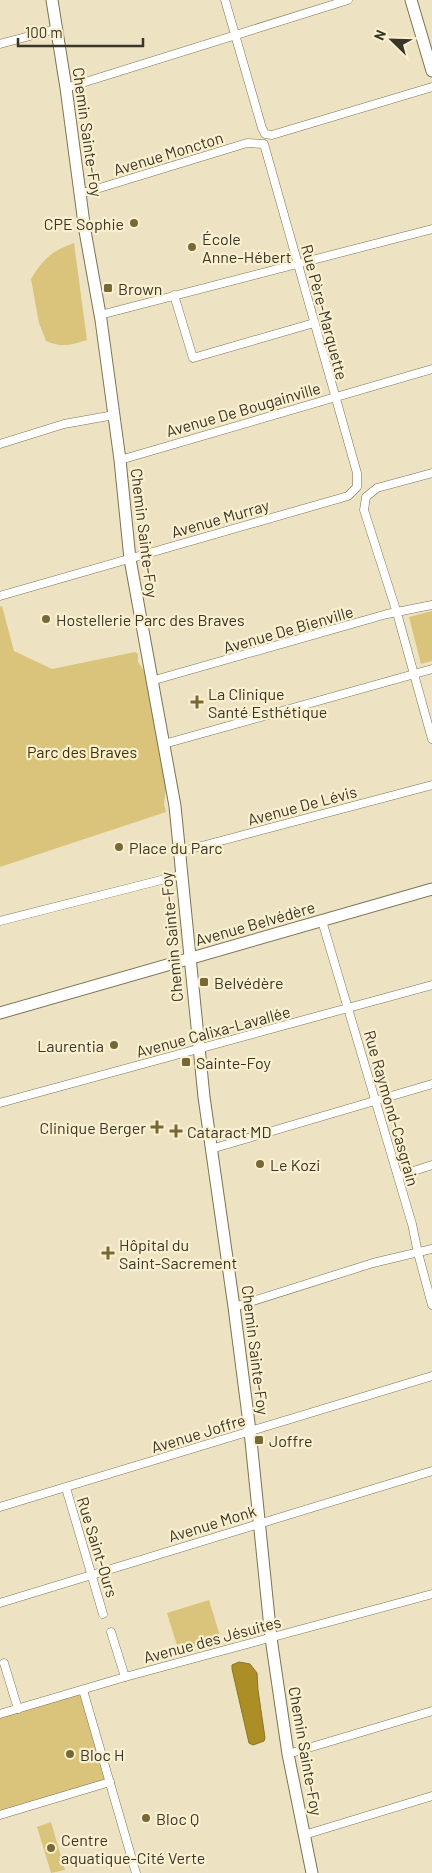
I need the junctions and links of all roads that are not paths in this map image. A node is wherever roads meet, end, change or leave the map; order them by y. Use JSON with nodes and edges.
{"nodes":[{"id":1,"x":52,"y":0,"type":"edge"},
{"id":2,"x":225,"y":0,"type":"edge"},
{"id":3,"x":348,"y":0,"type":"edge"},
{"id":4,"x":411,"y":0,"type":"edge"},
{"id":5,"x":56,"y":29,"type":"junction"},
{"id":6,"x":235,"y":34,"type":"junction"},
{"id":7,"x":0,"y":44,"type":"edge"},
{"id":8,"x":432,"y":71,"type":"edge"},
{"id":9,"x":432,"y":87,"type":"edge"},
{"id":10,"x":66,"y":88,"type":"junction"},
{"id":11,"x":264,"y":144,"type":"joint"},
{"id":12,"x":80,"y":194,"type":"junction"},
{"id":13,"x":432,"y":229,"type":"edge"},
{"id":14,"x":297,"y":263,"type":"junction"},
{"id":15,"x":174,"y":295,"type":"junction"},
{"id":16,"x":100,"y":315,"type":"junction"},
{"id":17,"x":314,"y":323,"type":"junction"},
{"id":18,"x":432,"y":369,"type":"edge"},
{"id":19,"x":334,"y":397,"type":"junction"},
{"id":20,"x":114,"y":415,"type":"junction"},
{"id":21,"x":0,"y":444,"type":"edge"},
{"id":22,"x":120,"y":460,"type":"junction"},
{"id":23,"x":432,"y":473,"type":"edge"},
{"id":24,"x":358,"y":487,"type":"joint"},
{"id":25,"x":130,"y":558,"type":"junction"},
{"id":26,"x":0,"y":596,"type":"edge"},
{"id":27,"x":432,"y":605,"type":"edge"},
{"id":28,"x":397,"y":613,"type":"junction"},
{"id":29,"x":432,"y":669,"type":"edge"},
{"id":30,"x":414,"y":674,"type":"junction"},
{"id":31,"x":152,"y":681,"type":"junction"},
{"id":32,"x":432,"y":739,"type":"edge"},
{"id":33,"x":164,"y":744,"type":"junction"},
{"id":34,"x":432,"y":785,"type":"edge"},
{"id":35,"x":180,"y":852,"type":"junction"},
{"id":36,"x":181,"y":875,"type":"junction"},
{"id":37,"x":432,"y":889,"type":"edge"},
{"id":38,"x":0,"y":921,"type":"edge"},
{"id":39,"x":322,"y":921,"type":"junction"},
{"id":40,"x":189,"y":959,"type":"junction"},
{"id":41,"x":432,"y":985,"type":"edge"},
{"id":42,"x":348,"y":1008,"type":"junction"},
{"id":43,"x":0,"y":1013,"type":"edge"},
{"id":44,"x":198,"y":1050,"type":"junction"},
{"id":45,"x":432,"y":1084,"type":"edge"},
{"id":46,"x":375,"y":1101,"type":"junction"},
{"id":47,"x":0,"y":1104,"type":"edge"},
{"id":48,"x":211,"y":1149,"type":"junction"},
{"id":49,"x":432,"y":1165,"type":"edge"},
{"id":50,"x":398,"y":1176,"type":"junction"},
{"id":51,"x":432,"y":1249,"type":"edge"},
{"id":52,"x":418,"y":1253,"type":"junction"},
{"id":53,"x":432,"y":1305,"type":"edge"},
{"id":54,"x":234,"y":1307,"type":"junction"},
{"id":55,"x":432,"y":1376,"type":"edge"},
{"id":56,"x":250,"y":1431,"type":"junction"},
{"id":57,"x":432,"y":1471,"type":"edge"},
{"id":58,"x":66,"y":1488,"type":"junction"},
{"id":59,"x":0,"y":1507,"type":"edge"},
{"id":60,"x":260,"y":1523,"type":"junction"},
{"id":61,"x":92,"y":1574,"type":"junction"},
{"id":62,"x":432,"y":1594,"type":"edge"},
{"id":63,"x":0,"y":1602,"type":"edge"},
{"id":64,"x":104,"y":1614,"type":"dead end"},
{"id":65,"x":111,"y":1632,"type":"dead end"},
{"id":66,"x":271,"y":1638,"type":"junction"},
{"id":67,"x":4,"y":1662,"type":"dead end"},
{"id":68,"x":125,"y":1677,"type":"junction"},
{"id":69,"x":83,"y":1690,"type":"junction"},
{"id":70,"x":18,"y":1709,"type":"junction"},
{"id":71,"x":432,"y":1711,"type":"edge"},
{"id":72,"x":0,"y":1714,"type":"edge"},
{"id":73,"x":288,"y":1754,"type":"junction"},
{"id":74,"x":110,"y":1782,"type":"junction"},
{"id":75,"x":432,"y":1796,"type":"edge"},
{"id":76,"x":0,"y":1815,"type":"edge"},
{"id":77,"x":304,"y":1835,"type":"junction"},
{"id":78,"x":136,"y":1873,"type":"edge"},
{"id":79,"x":312,"y":1873,"type":"edge"}],
"edges":[{"from":1,"to":5,"type":"main road","name":"Chemin Sainte-Foy"},
{"from":2,"to":6,"type":"street"},
{"from":3,"to":6,"type":"street"},
{"from":4,"to":8,"type":"main road"},
{"from":5,"to":7,"type":"street"},
{"from":5,"to":10,"type":"main road","name":"Chemin Sainte-Foy"},
{"from":6,"to":9,"type":"street"},
{"from":6,"to":10,"type":"street"},
{"from":10,"to":12,"type":"main road","name":"Chemin Sainte-Foy"},
{"from":11,"to":12,"type":"street","name":"Avenue Moncton"},
{"from":11,"to":14,"type":"street","name":"Rue Père-Marquette"},
{"from":12,"to":16,"type":"main road","name":"Chemin Sainte-Foy"},
{"from":13,"to":14,"type":"street"},
{"from":14,"to":15,"type":"street"},
{"from":14,"to":17,"type":"street","name":"Rue Père-Marquette"},
{"from":15,"to":16,"type":"street"},
{"from":15,"to":17,"type":"street"},
{"from":16,"to":20,"type":"main road","name":"Chemin Sainte-Foy"},
{"from":17,"to":19,"type":"street","name":"Rue Père-Marquette"},
{"from":18,"to":19,"type":"street","name":"Avenue De Bougainville"},
{"from":19,"to":22,"type":"street","name":"Avenue De Bougainville"},
{"from":19,"to":24,"type":"street","name":"Rue Père-Marquette"},
{"from":20,"to":21,"type":"street"},
{"from":20,"to":22,"type":"main road","name":"Chemin Sainte-Foy"},
{"from":22,"to":25,"type":"main road","name":"Chemin Sainte-Foy"},
{"from":23,"to":28,"type":"street"},
{"from":24,"to":25,"type":"street","name":"Avenue Murray"},
{"from":25,"to":26,"type":"street","name":"Avenue Murray"},
{"from":25,"to":31,"type":"main road","name":"Chemin Sainte-Foy"},
{"from":27,"to":28,"type":"street","name":"Avenue De Bienville"},
{"from":28,"to":30,"type":"street"},
{"from":28,"to":31,"type":"street","name":"Avenue De Bienville"},
{"from":29,"to":30,"type":"street"},
{"from":30,"to":32,"type":"street"},
{"from":30,"to":33,"type":"street"},
{"from":31,"to":33,"type":"main road","name":"Chemin Sainte-Foy"},
{"from":33,"to":35,"type":"main road","name":"Chemin Sainte-Foy"},
{"from":34,"to":35,"type":"street","name":"Avenue De Lévis"},
{"from":35,"to":36,"type":"main road","name":"Chemin Sainte-Foy"},
{"from":36,"to":38,"type":"street"},
{"from":36,"to":40,"type":"main road","name":"Chemin Sainte-Foy"},
{"from":37,"to":39,"type":"main road","name":"Avenue Belvédère"},
{"from":39,"to":40,"type":"main road","name":"Avenue Belvédère"},
{"from":39,"to":42,"type":"street","name":"Rue Raymond-Casgrain"},
{"from":40,"to":43,"type":"main road","name":"Avenue Belvédère"},
{"from":40,"to":44,"type":"main road","name":"Chemin Sainte-Foy"},
{"from":41,"to":42,"type":"street","name":"Avenue Calixa-Lavallée"},
{"from":42,"to":44,"type":"street","name":"Avenue Calixa-Lavallée"},
{"from":42,"to":46,"type":"street","name":"Rue Raymond-Casgrain"},
{"from":44,"to":47,"type":"street","name":"Avenue Calixa-Lavallée"},
{"from":44,"to":48,"type":"main road","name":"Chemin Sainte-Foy"},
{"from":45,"to":46,"type":"street"},
{"from":46,"to":48,"type":"street"},
{"from":46,"to":50,"type":"street","name":"Rue Raymond-Casgrain"},
{"from":48,"to":54,"type":"main road","name":"Chemin Sainte-Foy"},
{"from":49,"to":50,"type":"street"},
{"from":50,"to":52,"type":"street","name":"Rue Raymond-Casgrain"},
{"from":51,"to":52,"type":"street"},
{"from":52,"to":53,"type":"street","name":"Rue Raymond-Casgrain"},
{"from":52,"to":54,"type":"street"},
{"from":54,"to":56,"type":"main road","name":"Chemin Sainte-Foy"},
{"from":55,"to":56,"type":"street","name":"Avenue Joffre"},
{"from":56,"to":58,"type":"street","name":"Avenue Joffre"},
{"from":56,"to":60,"type":"main road","name":"Chemin Sainte-Foy"},
{"from":57,"to":60,"type":"street","name":"Avenue Monk"},
{"from":58,"to":59,"type":"street","name":"Avenue Joffre"},
{"from":58,"to":61,"type":"street","name":"Rue Saint-Ours"},
{"from":60,"to":61,"type":"street","name":"Avenue Monk"},
{"from":60,"to":66,"type":"main road","name":"Chemin Sainte-Foy"},
{"from":61,"to":63,"type":"street","name":"Avenue Monk"},
{"from":61,"to":64,"type":"street","name":"Rue Saint-Ours"},
{"from":62,"to":66,"type":"street","name":"Avenue des Jésuites"},
{"from":65,"to":68,"type":"street"},
{"from":66,"to":68,"type":"street","name":"Avenue des Jésuites"},
{"from":66,"to":73,"type":"main road","name":"Chemin Sainte-Foy"},
{"from":67,"to":70,"type":"street"},
{"from":68,"to":69,"type":"street","name":"Avenue des Jésuites"},
{"from":69,"to":70,"type":"street","name":"Avenue des Jésuites"},
{"from":69,"to":74,"type":"street"},
{"from":70,"to":72,"type":"street","name":"Avenue des Jésuites"},
{"from":71,"to":73,"type":"street"},
{"from":73,"to":77,"type":"main road","name":"Chemin Sainte-Foy"},
{"from":74,"to":76,"type":"street"},
{"from":74,"to":78,"type":"street"},
{"from":75,"to":77,"type":"street"},
{"from":77,"to":79,"type":"main road","name":"Chemin Sainte-Foy"}]}
